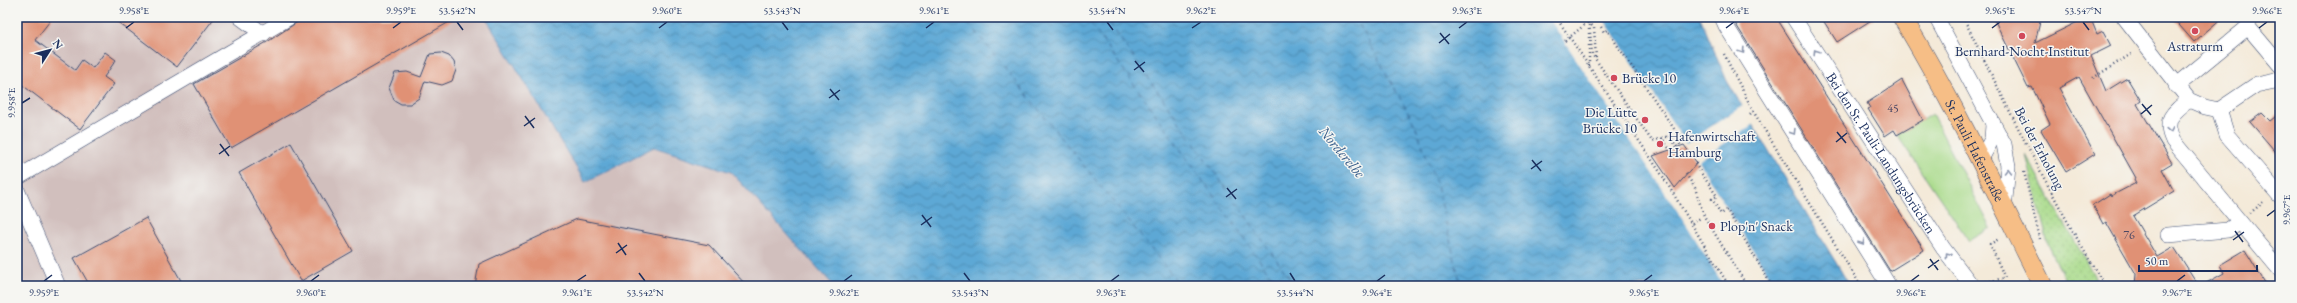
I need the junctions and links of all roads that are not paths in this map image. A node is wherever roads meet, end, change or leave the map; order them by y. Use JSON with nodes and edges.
{"nodes":[{"id":1,"x":240,"y":17,"type":"edge"},
{"id":2,"x":290,"y":17,"type":"edge"},
{"id":3,"x":1722,"y":17,"type":"edge"},
{"id":4,"x":1793,"y":17,"type":"edge"},
{"id":5,"x":1902,"y":17,"type":"edge"},
{"id":6,"x":1936,"y":17,"type":"edge"},
{"id":7,"x":2124,"y":17,"type":"edge"},
{"id":8,"x":2248,"y":22,"type":"edge"},
{"id":9,"x":263,"y":34,"type":"junction"},
{"id":10,"x":2280,"y":65,"type":"edge"},
{"id":11,"x":2280,"y":80,"type":"edge"},
{"id":12,"x":2176,"y":86,"type":"junction"},
{"id":13,"x":2189,"y":100,"type":"junction"},
{"id":14,"x":2219,"y":110,"type":"junction"},
{"id":15,"x":1993,"y":125,"type":"junction"},
{"id":16,"x":1980,"y":162,"type":"junction"},
{"id":17,"x":17,"y":178,"type":"edge"},
{"id":18,"x":17,"y":190,"type":"edge"},
{"id":19,"x":2278,"y":194,"type":"edge"},
{"id":20,"x":2004,"y":210,"type":"junction"},
{"id":21,"x":2240,"y":222,"type":"junction"},
{"id":22,"x":2168,"y":235,"type":"dead end"},
{"id":23,"x":2280,"y":270,"type":"edge"},
{"id":24,"x":58,"y":286,"type":"edge"},
{"id":25,"x":1889,"y":286,"type":"edge"},
{"id":26,"x":1972,"y":286,"type":"edge"},
{"id":27,"x":2043,"y":286,"type":"edge"}],
"edges":[{"from":1,"to":9,"type":"street"},
{"from":2,"to":9,"type":"street"},
{"from":3,"to":25,"type":"street","one_way":true},
{"from":26,"to":4,"type":"street","name":"Bei den St. Pauli-Landungsbrücken","one_way":true},
{"from":5,"to":16,"type":"main road","name":"St. Pauli Hafenstraße"},
{"from":6,"to":15,"type":"street"},
{"from":7,"to":12,"type":"street"},
{"from":8,"to":10,"type":"street"},
{"from":8,"to":12,"type":"street"},
{"from":9,"to":17,"type":"street"},
{"from":11,"to":14,"type":"street"},
{"from":12,"to":13,"type":"street"},
{"from":13,"to":14,"type":"street"},
{"from":13,"to":21,"type":"street","one_way":true},
{"from":14,"to":19,"type":"street"},
{"from":15,"to":16,"type":"street"},
{"from":20,"to":15,"type":"street","one_way":true},
{"from":16,"to":20,"type":"main road","name":"St. Pauli Hafenstraße"},
{"from":18,"to":24,"type":"street"},
{"from":20,"to":27,"type":"main road","name":"St. Pauli Hafenstraße"},
{"from":21,"to":22,"type":"street"},
{"from":21,"to":23,"type":"street"}]}
